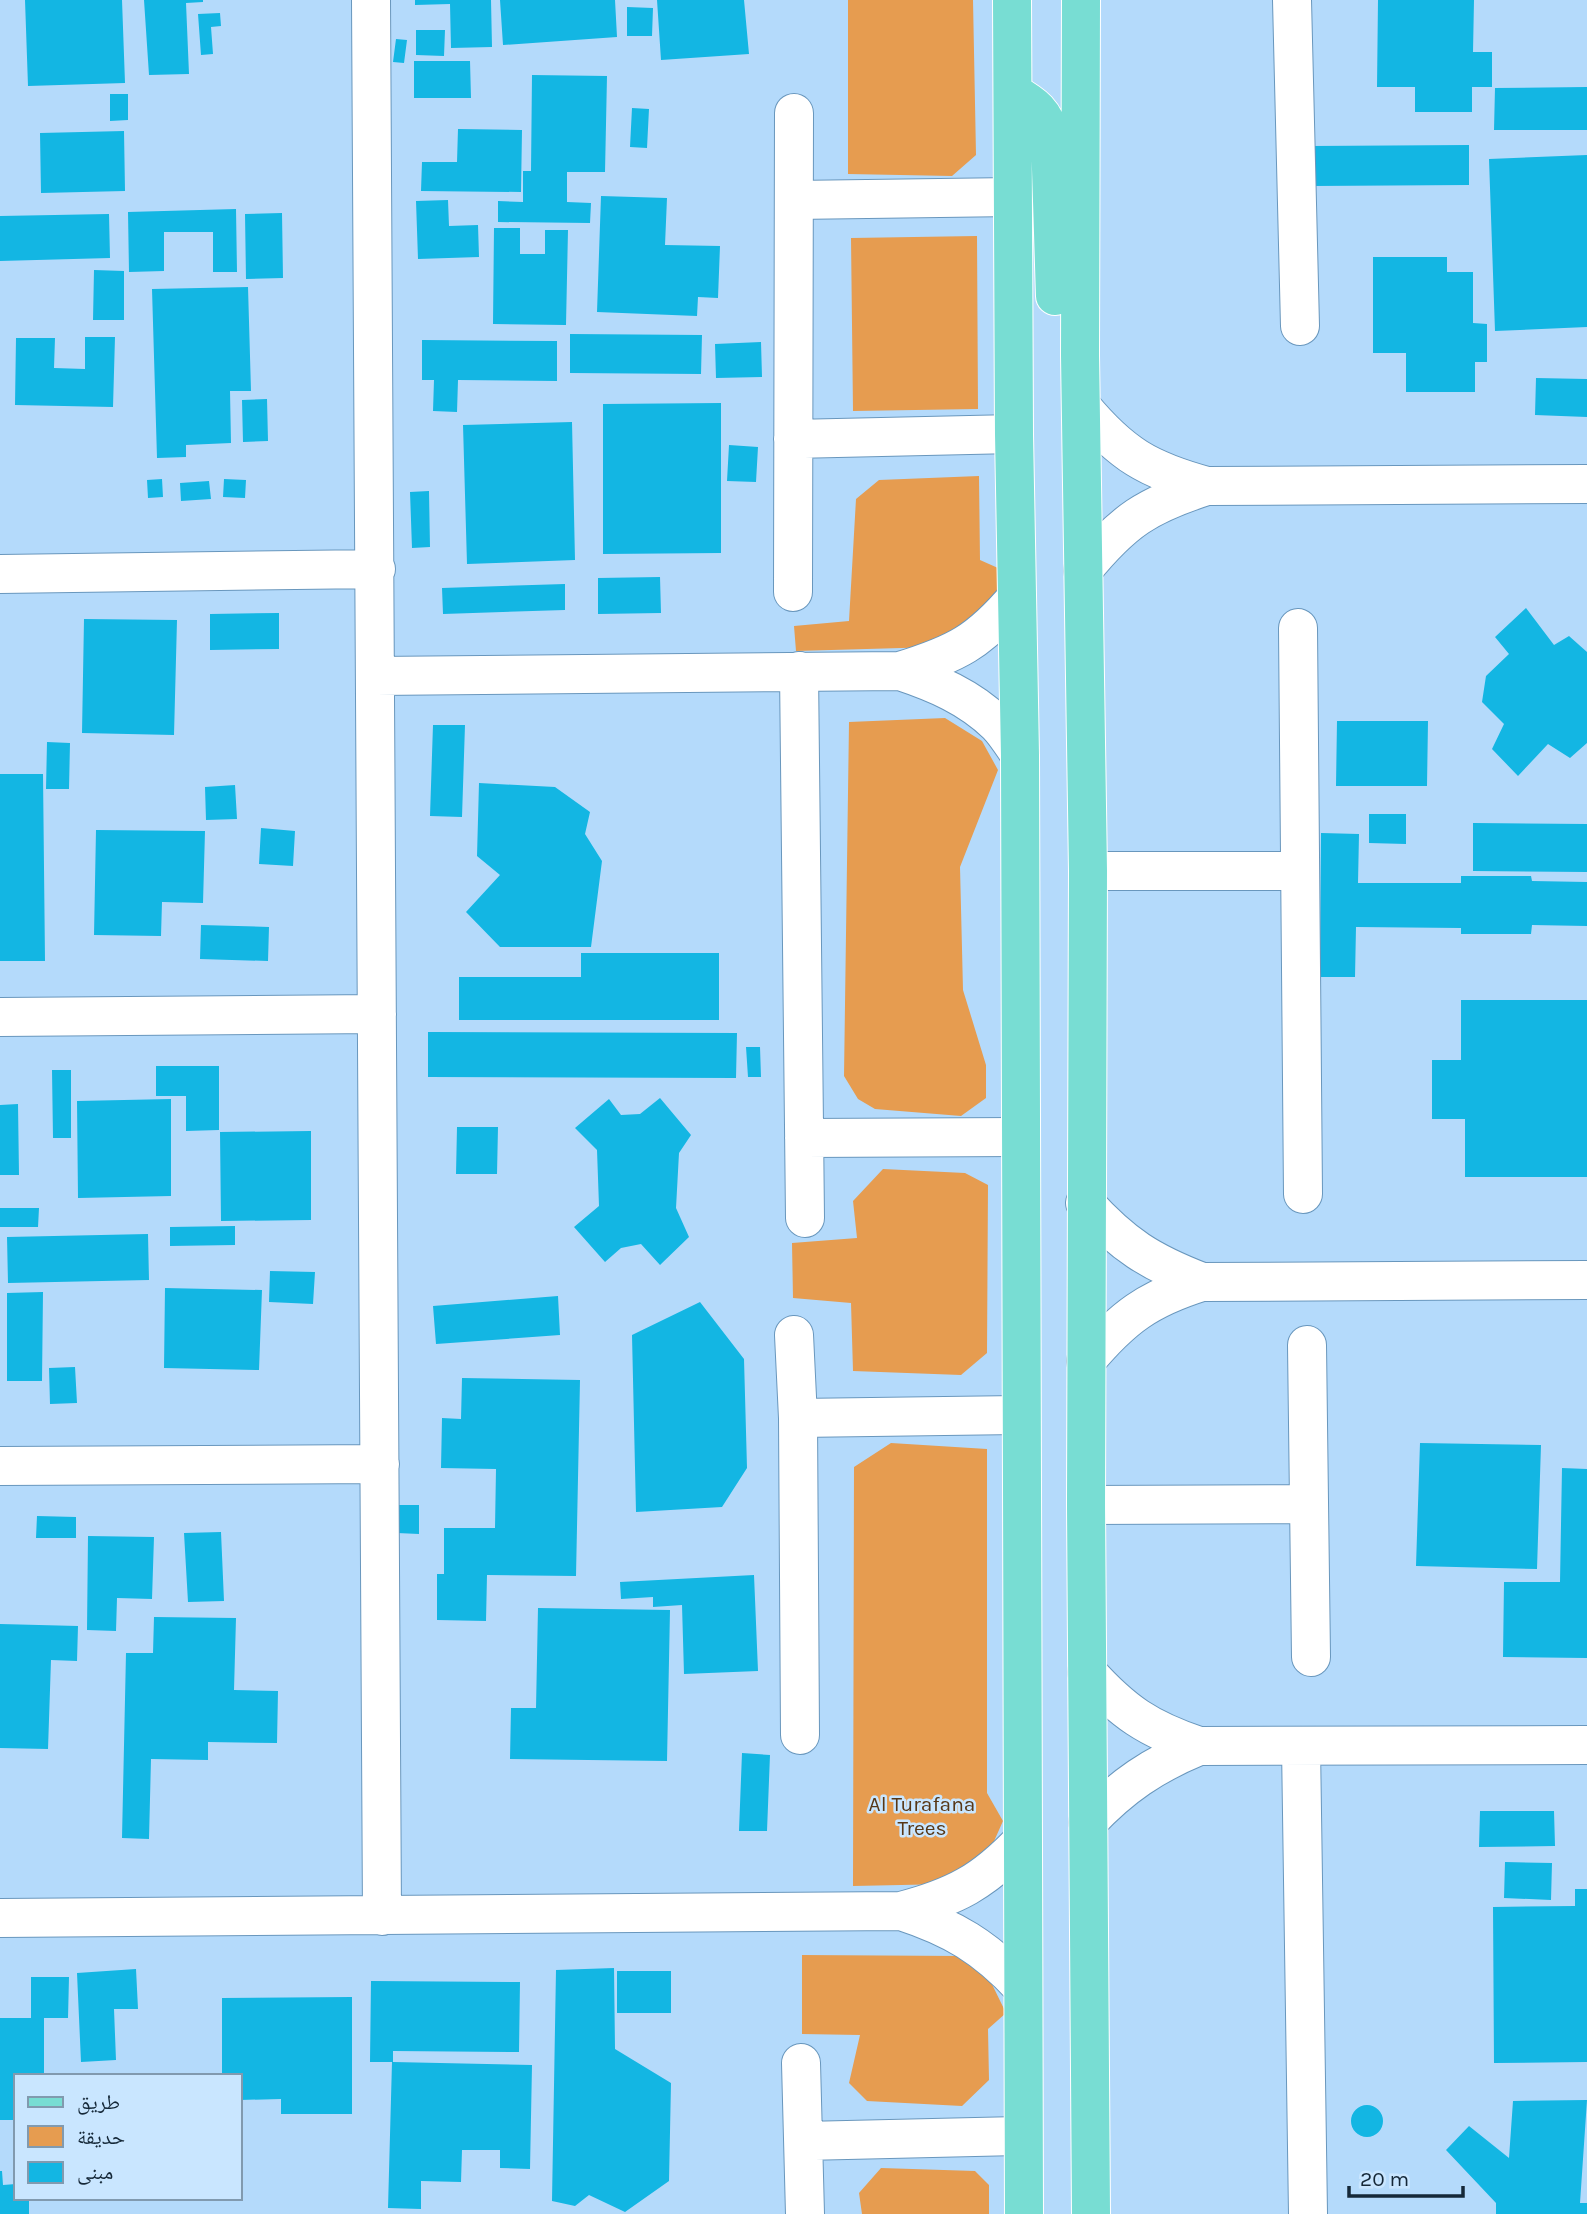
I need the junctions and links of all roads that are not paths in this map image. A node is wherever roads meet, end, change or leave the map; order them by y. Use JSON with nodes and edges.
{"nodes":[{"id":1,"x":371,"y":0,"type":"edge"},
{"id":2,"x":1012,"y":0,"type":"edge"},
{"id":3,"x":1292,"y":0,"type":"edge"},
{"id":4,"x":1088,"y":8,"type":"edge"},
{"id":5,"x":1013,"y":93,"type":"junction"},
{"id":6,"x":794,"y":113,"type":"dead end"},
{"id":7,"x":1013,"y":197,"type":"junction"},
{"id":8,"x":794,"y":201,"type":"junction"},
{"id":9,"x":1300,"y":326,"type":"dead end"},
{"id":10,"x":1080,"y":355,"type":"junction"},
{"id":11,"x":1082,"y":407,"type":"junction"},
{"id":12,"x":1014,"y":435,"type":"junction"},
{"id":13,"x":793,"y":439,"type":"junction"},
{"id":14,"x":1587,"y":484,"type":"edge"},
{"id":15,"x":1207,"y":486,"type":"junction"},
{"id":16,"x":376,"y":569,"type":"junction"},
{"id":17,"x":1083,"y":570,"type":"junction"},
{"id":18,"x":0,"y":574,"type":"edge"},
{"id":19,"x":793,"y":592,"type":"dead end"},
{"id":20,"x":1017,"y":597,"type":"junction"},
{"id":21,"x":1298,"y":628,"type":"dead end"},
{"id":22,"x":799,"y":671,"type":"junction"},
{"id":23,"x":900,"y":671,"type":"junction"},
{"id":24,"x":376,"y":676,"type":"junction"},
{"id":25,"x":1020,"y":755,"type":"junction"},
{"id":26,"x":1088,"y":871,"type":"junction"},
{"id":27,"x":1300,"y":872,"type":"junction"},
{"id":28,"x":377,"y":1014,"type":"junction"},
{"id":29,"x":0,"y":1017,"type":"edge"},
{"id":30,"x":1020,"y":1137,"type":"junction"},
{"id":31,"x":804,"y":1138,"type":"junction"},
{"id":32,"x":1303,"y":1194,"type":"dead end"},
{"id":33,"x":1085,"y":1203,"type":"junction"},
{"id":34,"x":805,"y":1218,"type":"dead end"},
{"id":35,"x":1587,"y":1280,"type":"edge"},
{"id":36,"x":1202,"y":1282,"type":"junction"},
{"id":37,"x":794,"y":1335,"type":"dead end"},
{"id":38,"x":1307,"y":1345,"type":"dead end"},
{"id":39,"x":1086,"y":1361,"type":"junction"},
{"id":40,"x":1021,"y":1415,"type":"junction"},
{"id":41,"x":798,"y":1418,"type":"junction"},
{"id":42,"x":380,"y":1464,"type":"junction"},
{"id":43,"x":0,"y":1466,"type":"edge"},
{"id":44,"x":1309,"y":1504,"type":"junction"},
{"id":45,"x":1086,"y":1505,"type":"junction"},
{"id":46,"x":1311,"y":1657,"type":"dead end"},
{"id":47,"x":1087,"y":1672,"type":"junction"},
{"id":48,"x":800,"y":1735,"type":"dead end"},
{"id":49,"x":1587,"y":1745,"type":"edge"},
{"id":50,"x":1199,"y":1746,"type":"junction"},
{"id":51,"x":1301,"y":1746,"type":"junction"},
{"id":52,"x":1088,"y":1822,"type":"junction"},
{"id":53,"x":1021,"y":1841,"type":"junction"},
{"id":54,"x":901,"y":1911,"type":"junction"},
{"id":55,"x":383,"y":1916,"type":"junction"},
{"id":56,"x":0,"y":1918,"type":"edge"},
{"id":57,"x":1023,"y":1987,"type":"junction"},
{"id":58,"x":801,"y":2063,"type":"dead end"},
{"id":59,"x":1023,"y":2136,"type":"junction"},
{"id":60,"x":804,"y":2141,"type":"junction"},
{"id":61,"x":805,"y":2214,"type":"edge"},
{"id":62,"x":1024,"y":2214,"type":"edge"},
{"id":63,"x":1091,"y":2214,"type":"edge"},
{"id":64,"x":1308,"y":2214,"type":"edge"}],
"edges":[{"from":1,"to":16,"type":"street"},
{"from":2,"to":5,"type":"main road"},
{"from":3,"to":9,"type":"street"},
{"from":4,"to":10,"type":"main road"},
{"from":5,"to":7,"type":"main road"},
{"from":5,"to":10,"type":"main road"},
{"from":6,"to":8,"type":"street"},
{"from":7,"to":8,"type":"street"},
{"from":7,"to":12,"type":"main road"},
{"from":8,"to":13,"type":"street"},
{"from":10,"to":11,"type":"main road"},
{"from":11,"to":15,"type":"street"},
{"from":11,"to":17,"type":"main road"},
{"from":12,"to":13,"type":"street"},
{"from":12,"to":20,"type":"main road"},
{"from":13,"to":19,"type":"street"},
{"from":14,"to":15,"type":"street"},
{"from":15,"to":17,"type":"street"},
{"from":16,"to":18,"type":"street"},
{"from":16,"to":24,"type":"street"},
{"from":17,"to":26,"type":"main road"},
{"from":20,"to":23,"type":"street"},
{"from":20,"to":25,"type":"main road"},
{"from":21,"to":27,"type":"street"},
{"from":22,"to":23,"type":"street"},
{"from":22,"to":24,"type":"street"},
{"from":22,"to":31,"type":"street"},
{"from":23,"to":25,"type":"street"},
{"from":24,"to":28,"type":"street"},
{"from":25,"to":30,"type":"main road"},
{"from":26,"to":27,"type":"street"},
{"from":26,"to":33,"type":"main road"},
{"from":27,"to":32,"type":"street"},
{"from":28,"to":29,"type":"street"},
{"from":28,"to":42,"type":"street"},
{"from":30,"to":31,"type":"street"},
{"from":30,"to":40,"type":"main road"},
{"from":31,"to":34,"type":"street"},
{"from":33,"to":36,"type":"street"},
{"from":33,"to":39,"type":"main road"},
{"from":35,"to":36,"type":"street"},
{"from":36,"to":39,"type":"street"},
{"from":37,"to":41,"type":"street"},
{"from":38,"to":44,"type":"street"},
{"from":39,"to":45,"type":"main road"},
{"from":40,"to":41,"type":"street"},
{"from":40,"to":53,"type":"main road"},
{"from":41,"to":48,"type":"street"},
{"from":42,"to":43,"type":"street"},
{"from":42,"to":55,"type":"street"},
{"from":44,"to":45,"type":"street"},
{"from":44,"to":46,"type":"street"},
{"from":45,"to":47,"type":"main road"},
{"from":47,"to":50,"type":"street"},
{"from":47,"to":52,"type":"main road"},
{"from":49,"to":51,"type":"street"},
{"from":50,"to":51,"type":"street"},
{"from":50,"to":52,"type":"street"},
{"from":51,"to":64,"type":"street"},
{"from":52,"to":63,"type":"main road"},
{"from":53,"to":54,"type":"street"},
{"from":53,"to":57,"type":"main road"},
{"from":54,"to":55,"type":"street"},
{"from":54,"to":57,"type":"street"},
{"from":55,"to":56,"type":"street"},
{"from":57,"to":59,"type":"main road"},
{"from":58,"to":60,"type":"street"},
{"from":59,"to":60,"type":"street"},
{"from":59,"to":62,"type":"main road"},
{"from":60,"to":61,"type":"street"}]}
